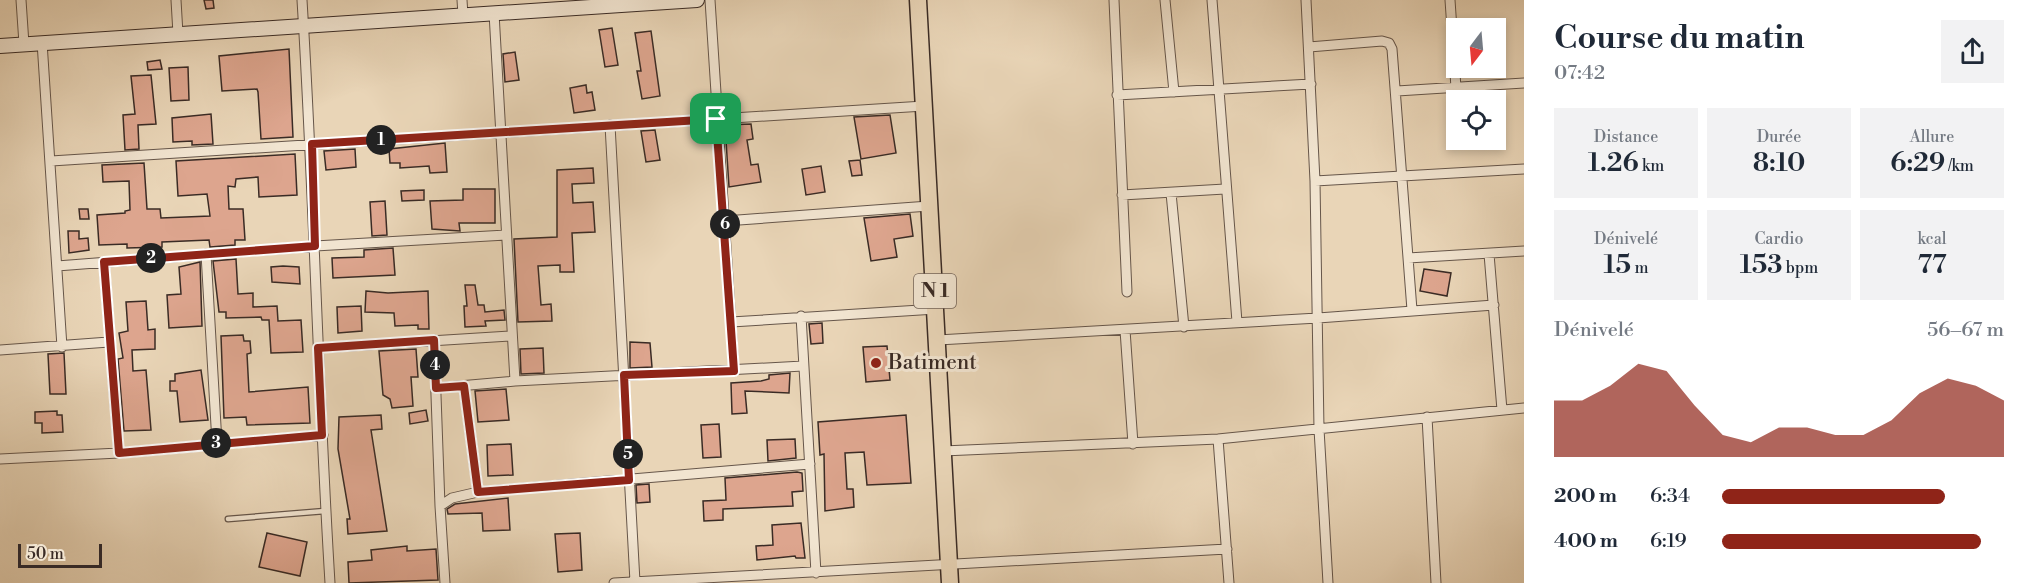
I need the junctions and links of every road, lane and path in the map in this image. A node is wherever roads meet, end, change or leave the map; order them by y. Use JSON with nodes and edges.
{"nodes":[{"id":1,"x":21,"y":0,"type":"edge"},
{"id":2,"x":176,"y":0,"type":"edge"},
{"id":3,"x":302,"y":0,"type":"edge"},
{"id":4,"x":462,"y":0,"type":"edge"},
{"id":5,"x":697,"y":0,"type":"edge"},
{"id":6,"x":710,"y":0,"type":"edge"},
{"id":7,"x":918,"y":0,"type":"edge"},
{"id":8,"x":1114,"y":0,"type":"edge"},
{"id":9,"x":1165,"y":0,"type":"edge"},
{"id":10,"x":1212,"y":0,"type":"edge"},
{"id":11,"x":1306,"y":0,"type":"edge"},
{"id":12,"x":1450,"y":0,"type":"edge"},
{"id":13,"x":578,"y":4,"type":"edge"},
{"id":14,"x":494,"y":13,"type":"junction"},
{"id":15,"x":463,"y":15,"type":"junction"},
{"id":16,"x":304,"y":26,"type":"junction"},
{"id":17,"x":178,"y":34,"type":"junction"},
{"id":18,"x":42,"y":42,"type":"junction"},
{"id":19,"x":24,"y":44,"type":"junction"},
{"id":20,"x":0,"y":46,"type":"edge"},
{"id":21,"x":1309,"y":47,"type":"junction"},
{"id":22,"x":1524,"y":83,"type":"edge"},
{"id":23,"x":1311,"y":84,"type":"junction"},
{"id":24,"x":1456,"y":88,"type":"junction"},
{"id":25,"x":1218,"y":89,"type":"junction"},
{"id":26,"x":1397,"y":91,"type":"junction"},
{"id":27,"x":1174,"y":92,"type":"junction"},
{"id":28,"x":1117,"y":95,"type":"junction"},
{"id":29,"x":924,"y":106,"type":"junction"},
{"id":30,"x":716,"y":119,"type":"junction"},
{"id":31,"x":610,"y":125,"type":"junction"},
{"id":32,"x":500,"y":132,"type":"junction"},
{"id":33,"x":312,"y":144,"type":"junction"},
{"id":34,"x":51,"y":161,"type":"junction"},
{"id":35,"x":1524,"y":169,"type":"edge"},
{"id":36,"x":1403,"y":176,"type":"junction"},
{"id":37,"x":1315,"y":181,"type":"junction"},
{"id":38,"x":1225,"y":189,"type":"junction"},
{"id":39,"x":1171,"y":194,"type":"junction"},
{"id":40,"x":1122,"y":195,"type":"junction"},
{"id":41,"x":929,"y":207,"type":"junction"},
{"id":42,"x":725,"y":220,"type":"junction"},
{"id":43,"x":506,"y":235,"type":"junction"},
{"id":44,"x":315,"y":246,"type":"junction"},
{"id":45,"x":1524,"y":251,"type":"edge"},
{"id":46,"x":206,"y":254,"type":"junction"},
{"id":47,"x":1489,"y":254,"type":"junction"},
{"id":48,"x":1408,"y":258,"type":"junction"},
{"id":49,"x":104,"y":262,"type":"junction"},
{"id":50,"x":57,"y":266,"type":"junction"},
{"id":51,"x":1127,"y":292,"type":"dead end"},
{"id":52,"x":1494,"y":304,"type":"junction"},
{"id":53,"x":936,"y":309,"type":"junction"},
{"id":54,"x":1412,"y":310,"type":"junction"},
{"id":55,"x":801,"y":316,"type":"junction"},
{"id":56,"x":1318,"y":318,"type":"junction"},
{"id":57,"x":730,"y":322,"type":"junction"},
{"id":58,"x":1237,"y":322,"type":"junction"},
{"id":59,"x":1184,"y":327,"type":"junction"},
{"id":60,"x":1125,"y":330,"type":"junction"},
{"id":61,"x":510,"y":336,"type":"junction"},
{"id":62,"x":434,"y":340,"type":"junction"},
{"id":63,"x":938,"y":340,"type":"junction"},
{"id":64,"x":109,"y":342,"type":"junction"},
{"id":65,"x":62,"y":347,"type":"junction"},
{"id":66,"x":318,"y":348,"type":"junction"},
{"id":67,"x":0,"y":350,"type":"edge"},
{"id":68,"x":803,"y":366,"type":"junction"},
{"id":69,"x":734,"y":371,"type":"junction"},
{"id":70,"x":624,"y":375,"type":"junction"},
{"id":71,"x":515,"y":381,"type":"junction"},
{"id":72,"x":464,"y":386,"type":"junction"},
{"id":73,"x":436,"y":388,"type":"junction"},
{"id":74,"x":1524,"y":408,"type":"edge"},
{"id":75,"x":1502,"y":410,"type":"junction"},
{"id":76,"x":1427,"y":417,"type":"junction"},
{"id":77,"x":1319,"y":429,"type":"junction"},
{"id":78,"x":322,"y":435,"type":"junction"},
{"id":79,"x":1218,"y":439,"type":"junction"},
{"id":80,"x":217,"y":443,"type":"junction"},
{"id":81,"x":1133,"y":444,"type":"junction"},
{"id":82,"x":943,"y":451,"type":"junction"},
{"id":83,"x":119,"y":453,"type":"junction"},
{"id":84,"x":0,"y":459,"type":"edge"},
{"id":85,"x":810,"y":464,"type":"junction"},
{"id":86,"x":629,"y":480,"type":"junction"},
{"id":87,"x":478,"y":492,"type":"junction"},
{"id":88,"x":440,"y":506,"type":"junction"},
{"id":89,"x":325,"y":511,"type":"junction"},
{"id":90,"x":228,"y":519,"type":"dead end"},
{"id":91,"x":1227,"y":549,"type":"junction"},
{"id":92,"x":816,"y":573,"type":"junction"},
{"id":93,"x":950,"y":575,"type":"edge"},
{"id":94,"x":635,"y":582,"type":"edge"},
{"id":95,"x":330,"y":583,"type":"edge"},
{"id":96,"x":446,"y":583,"type":"edge"},
{"id":97,"x":614,"y":583,"type":"edge"},
{"id":98,"x":1229,"y":583,"type":"edge"},
{"id":99,"x":1328,"y":583,"type":"edge"},
{"id":100,"x":1436,"y":583,"type":"edge"}],
"edges":[{"from":1,"to":19,"type":"street"},
{"from":2,"to":17,"type":"street"},
{"from":3,"to":16,"type":"street"},
{"from":4,"to":15,"type":"street"},
{"from":5,"to":13,"type":"main road"},
{"from":6,"to":30,"type":"street"},
{"from":7,"to":29,"type":"highway","number":"N 1"},
{"from":8,"to":28,"type":"street"},
{"from":9,"to":27,"type":"street"},
{"from":10,"to":25,"type":"street"},
{"from":11,"to":21,"type":"street"},
{"from":12,"to":24,"type":"street"},
{"from":13,"to":14,"type":"main road"},
{"from":14,"to":15,"type":"main road"},
{"from":14,"to":32,"type":"street"},
{"from":15,"to":16,"type":"main road"},
{"from":16,"to":17,"type":"main road"},
{"from":16,"to":33,"type":"street"},
{"from":17,"to":18,"type":"main road"},
{"from":18,"to":19,"type":"main road"},
{"from":18,"to":34,"type":"street"},
{"from":19,"to":20,"type":"main road"},
{"from":21,"to":23,"type":"street"},
{"from":21,"to":26,"type":"street"},
{"from":22,"to":24,"type":"street"},
{"from":23,"to":25,"type":"street"},
{"from":23,"to":37,"type":"street"},
{"from":24,"to":26,"type":"street"},
{"from":25,"to":27,"type":"street"},
{"from":25,"to":38,"type":"street"},
{"from":26,"to":36,"type":"street"},
{"from":27,"to":28,"type":"street"},
{"from":28,"to":40,"type":"street"},
{"from":29,"to":30,"type":"street"},
{"from":29,"to":41,"type":"highway","number":"N 1"},
{"from":30,"to":31,"type":"street"},
{"from":30,"to":42,"type":"street"},
{"from":31,"to":32,"type":"street"},
{"from":31,"to":70,"type":"street"},
{"from":32,"to":33,"type":"street"},
{"from":32,"to":43,"type":"street"},
{"from":33,"to":34,"type":"street"},
{"from":33,"to":44,"type":"street"},
{"from":34,"to":50,"type":"street"},
{"from":35,"to":36,"type":"street"},
{"from":36,"to":37,"type":"street"},
{"from":36,"to":48,"type":"street"},
{"from":37,"to":56,"type":"street"},
{"from":38,"to":39,"type":"street"},
{"from":38,"to":58,"type":"street"},
{"from":39,"to":40,"type":"street"},
{"from":39,"to":59,"type":"street"},
{"from":40,"to":51,"type":"street"},
{"from":41,"to":42,"type":"street"},
{"from":41,"to":53,"type":"highway","number":"N 1"},
{"from":42,"to":57,"type":"street"},
{"from":43,"to":44,"type":"street"},
{"from":43,"to":61,"type":"street"},
{"from":44,"to":46,"type":"street"},
{"from":44,"to":66,"type":"street"},
{"from":45,"to":47,"type":"street"},
{"from":46,"to":49,"type":"street"},
{"from":46,"to":80,"type":"street"},
{"from":47,"to":48,"type":"street"},
{"from":47,"to":52,"type":"street"},
{"from":48,"to":54,"type":"street"},
{"from":49,"to":50,"type":"street"},
{"from":49,"to":64,"type":"street"},
{"from":50,"to":65,"type":"street"},
{"from":52,"to":54,"type":"street"},
{"from":52,"to":75,"type":"street"},
{"from":53,"to":55,"type":"street"},
{"from":53,"to":63,"type":"highway","number":"N 1"},
{"from":54,"to":56,"type":"street"},
{"from":55,"to":57,"type":"street"},
{"from":55,"to":68,"type":"street"},
{"from":56,"to":58,"type":"street"},
{"from":56,"to":77,"type":"street"},
{"from":57,"to":69,"type":"street"},
{"from":58,"to":59,"type":"street"},
{"from":59,"to":60,"type":"street"},
{"from":60,"to":63,"type":"street"},
{"from":60,"to":81,"type":"street"},
{"from":61,"to":62,"type":"street"},
{"from":61,"to":71,"type":"street"},
{"from":62,"to":66,"type":"street"},
{"from":62,"to":73,"type":"street"},
{"from":63,"to":82,"type":"highway","number":"N 1"},
{"from":64,"to":65,"type":"street"},
{"from":64,"to":83,"type":"street"},
{"from":65,"to":67,"type":"street"},
{"from":66,"to":78,"type":"street"},
{"from":68,"to":69,"type":"street"},
{"from":68,"to":85,"type":"street"},
{"from":69,"to":70,"type":"street"},
{"from":70,"to":71,"type":"street"},
{"from":70,"to":86,"type":"street"},
{"from":71,"to":72,"type":"street"},
{"from":72,"to":73,"type":"street"},
{"from":72,"to":87,"type":"street"},
{"from":73,"to":88,"type":"street"},
{"from":74,"to":75,"type":"street"},
{"from":75,"to":76,"type":"street"},
{"from":76,"to":77,"type":"street"},
{"from":76,"to":100,"type":"street"},
{"from":77,"to":79,"type":"street"},
{"from":77,"to":99,"type":"street"},
{"from":78,"to":80,"type":"street"},
{"from":78,"to":89,"type":"street"},
{"from":79,"to":81,"type":"street"},
{"from":79,"to":91,"type":"street"},
{"from":80,"to":83,"type":"street"},
{"from":81,"to":82,"type":"street"},
{"from":82,"to":93,"type":"highway","number":"N 1"},
{"from":83,"to":84,"type":"street"},
{"from":85,"to":86,"type":"street"},
{"from":85,"to":92,"type":"street"},
{"from":86,"to":87,"type":"street"},
{"from":86,"to":94,"type":"street"},
{"from":87,"to":88,"type":"street"},
{"from":88,"to":96,"type":"street"},
{"from":89,"to":90,"type":"lane"},
{"from":89,"to":95,"type":"street"},
{"from":91,"to":93,"type":"street"},
{"from":91,"to":98,"type":"street"},
{"from":92,"to":93,"type":"street"},
{"from":92,"to":94,"type":"street"},
{"from":94,"to":97,"type":"street"}]}
